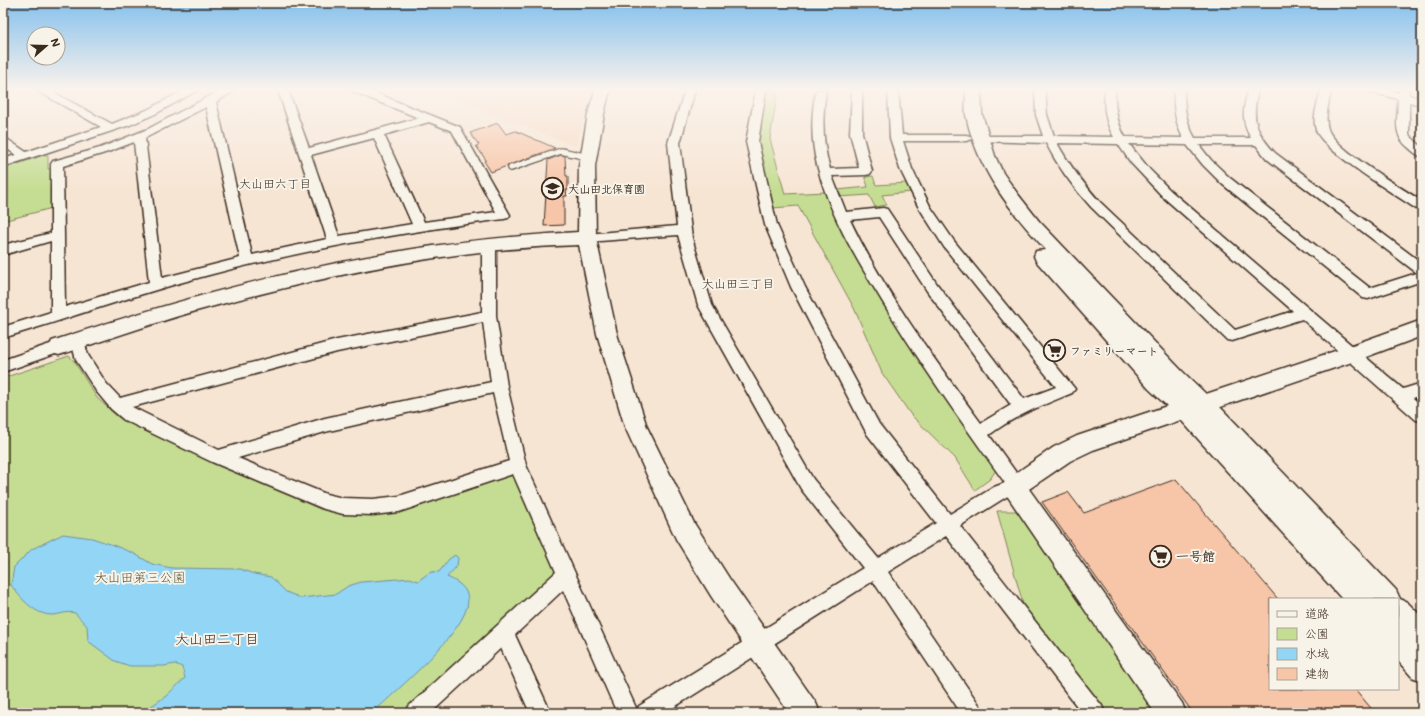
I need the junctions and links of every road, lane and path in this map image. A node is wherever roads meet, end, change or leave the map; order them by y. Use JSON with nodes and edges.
{"nodes":[{"id":1,"x":103,"y":123,"type":"edge"},
{"id":2,"x":124,"y":123,"type":"edge"},
{"id":3,"x":169,"y":123,"type":"edge"},
{"id":4,"x":215,"y":123,"type":"edge"},
{"id":5,"x":295,"y":123,"type":"edge"},
{"id":6,"x":414,"y":123,"type":"edge"},
{"id":7,"x":441,"y":123,"type":"edge"},
{"id":8,"x":594,"y":123,"type":"edge"},
{"id":9,"x":680,"y":123,"type":"edge"},
{"id":10,"x":755,"y":123,"type":"edge"},
{"id":11,"x":818,"y":123,"type":"edge"},
{"id":12,"x":856,"y":123,"type":"edge"},
{"id":13,"x":895,"y":123,"type":"edge"},
{"id":14,"x":963,"y":123,"type":"edge"},
{"id":15,"x":974,"y":123,"type":"edge"},
{"id":16,"x":1045,"y":123,"type":"edge"},
{"id":17,"x":1114,"y":123,"type":"edge"},
{"id":18,"x":1183,"y":123,"type":"edge"},
{"id":19,"x":1250,"y":123,"type":"edge"},
{"id":20,"x":1321,"y":123,"type":"edge"},
{"id":21,"x":1403,"y":123,"type":"edge"},
{"id":22,"x":111,"y":128,"type":"junction"},
{"id":23,"x":378,"y":134,"type":"junction"},
{"id":24,"x":139,"y":137,"type":"junction"},
{"id":25,"x":896,"y":138,"type":"junction"},
{"id":26,"x":973,"y":138,"type":"junction"},
{"id":27,"x":1050,"y":139,"type":"junction"},
{"id":28,"x":1122,"y":140,"type":"junction"},
{"id":29,"x":1191,"y":141,"type":"junction"},
{"id":30,"x":3,"y":142,"type":"edge"},
{"id":31,"x":1259,"y":142,"type":"junction"},
{"id":32,"x":305,"y":153,"type":"junction"},
{"id":33,"x":1422,"y":153,"type":"edge"},
{"id":34,"x":23,"y":156,"type":"junction"},
{"id":35,"x":588,"y":157,"type":"junction"},
{"id":36,"x":3,"y":163,"type":"edge"},
{"id":37,"x":511,"y":168,"type":"dead end"},
{"id":38,"x":825,"y":173,"type":"junction"},
{"id":39,"x":1422,"y":207,"type":"edge"},
{"id":40,"x":842,"y":217,"type":"junction"},
{"id":41,"x":420,"y":226,"type":"junction"},
{"id":42,"x":683,"y":230,"type":"junction"},
{"id":43,"x":58,"y":234,"type":"junction"},
{"id":44,"x":588,"y":238,"type":"junction"},
{"id":45,"x":334,"y":241,"type":"junction"},
{"id":46,"x":489,"y":245,"type":"junction"},
{"id":47,"x":3,"y":250,"type":"edge"},
{"id":48,"x":247,"y":260,"type":"junction"},
{"id":49,"x":1422,"y":270,"type":"edge"},
{"id":50,"x":1422,"y":276,"type":"edge"},
{"id":51,"x":156,"y":285,"type":"junction"},
{"id":52,"x":1305,"y":313,"type":"junction"},
{"id":53,"x":58,"y":315,"type":"junction"},
{"id":54,"x":489,"y":316,"type":"junction"},
{"id":55,"x":1422,"y":328,"type":"edge"},
{"id":56,"x":3,"y":334,"type":"edge"},
{"id":57,"x":78,"y":341,"type":"junction"},
{"id":58,"x":59,"y":347,"type":"joint"},
{"id":59,"x":1351,"y":354,"type":"junction"},
{"id":60,"x":3,"y":366,"type":"edge"},
{"id":61,"x":499,"y":386,"type":"junction"},
{"id":62,"x":1422,"y":389,"type":"edge"},
{"id":63,"x":1400,"y":396,"type":"junction"},
{"id":64,"x":117,"y":405,"type":"junction"},
{"id":65,"x":1021,"y":407,"type":"junction"},
{"id":66,"x":1194,"y":407,"type":"junction"},
{"id":67,"x":1422,"y":415,"type":"edge"},
{"id":68,"x":980,"y":434,"type":"junction"},
{"id":69,"x":218,"y":457,"type":"junction"},
{"id":70,"x":518,"y":465,"type":"junction"},
{"id":71,"x":1015,"y":486,"type":"junction"},
{"id":72,"x":948,"y":526,"type":"junction"},
{"id":73,"x":876,"y":570,"type":"junction"},
{"id":74,"x":566,"y":575,"type":"junction"},
{"id":75,"x":1358,"y":598,"type":"edge"},
{"id":76,"x":1386,"y":598,"type":"edge"},
{"id":77,"x":1399,"y":611,"type":"edge"},
{"id":78,"x":504,"y":632,"type":"junction"},
{"id":79,"x":1422,"y":636,"type":"edge"},
{"id":80,"x":1399,"y":642,"type":"edge"},
{"id":81,"x":759,"y":643,"type":"junction"},
{"id":82,"x":1422,"y":667,"type":"edge"},
{"id":83,"x":427,"y":709,"type":"edge"},
{"id":84,"x":540,"y":713,"type":"edge"},
{"id":85,"x":628,"y":713,"type":"edge"},
{"id":86,"x":646,"y":713,"type":"edge"},
{"id":87,"x":806,"y":713,"type":"edge"},
{"id":88,"x":973,"y":713,"type":"edge"},
{"id":89,"x":1095,"y":713,"type":"edge"},
{"id":90,"x":1172,"y":713,"type":"edge"}],
"edges":[{"from":1,"to":22,"type":"street"},
{"from":2,"to":22,"type":"street"},
{"from":3,"to":24,"type":"street"},
{"from":4,"to":48,"type":"street"},
{"from":5,"to":32,"type":"street"},
{"from":6,"to":23,"type":"street"},
{"from":7,"to":41,"type":"street"},
{"from":8,"to":35,"type":"street"},
{"from":9,"to":42,"type":"street"},
{"from":10,"to":72,"type":"street"},
{"from":11,"to":38,"type":"street"},
{"from":12,"to":38,"type":"street"},
{"from":13,"to":25,"type":"street"},
{"from":14,"to":26,"type":"street"},
{"from":15,"to":26,"type":"street"},
{"from":16,"to":27,"type":"street"},
{"from":17,"to":28,"type":"street"},
{"from":18,"to":29,"type":"street"},
{"from":19,"to":31,"type":"street"},
{"from":20,"to":39,"type":"street"},
{"from":21,"to":33,"type":"street"},
{"from":22,"to":34,"type":"street"},
{"from":23,"to":32,"type":"street"},
{"from":23,"to":41,"type":"street"},
{"from":24,"to":43,"type":"street"},
{"from":24,"to":51,"type":"street"},
{"from":25,"to":26,"type":"street"},
{"from":25,"to":65,"type":"street"},
{"from":26,"to":27,"type":"street"},
{"from":26,"to":66,"type":"street"},
{"from":27,"to":28,"type":"street"},
{"from":27,"to":52,"type":"street"},
{"from":28,"to":29,"type":"street"},
{"from":28,"to":52,"type":"street"},
{"from":29,"to":31,"type":"street"},
{"from":29,"to":50,"type":"street"},
{"from":30,"to":34,"type":"street"},
{"from":31,"to":49,"type":"street"},
{"from":32,"to":45,"type":"street"},
{"from":34,"to":36,"type":"street"},
{"from":35,"to":37,"type":"lane"},
{"from":35,"to":44,"type":"street"},
{"from":38,"to":40,"type":"street"},
{"from":40,"to":65,"type":"street"},
{"from":40,"to":68,"type":"street"},
{"from":41,"to":45,"type":"street"},
{"from":42,"to":44,"type":"street"},
{"from":42,"to":73,"type":"street"},
{"from":43,"to":47,"type":"street"},
{"from":43,"to":53,"type":"street"},
{"from":44,"to":46,"type":"street"},
{"from":44,"to":81,"type":"street"},
{"from":45,"to":48,"type":"street"},
{"from":46,"to":54,"type":"street"},
{"from":46,"to":57,"type":"street"},
{"from":48,"to":51,"type":"street"},
{"from":51,"to":53,"type":"street"},
{"from":52,"to":59,"type":"street"},
{"from":53,"to":56,"type":"street"},
{"from":54,"to":61,"type":"street"},
{"from":54,"to":64,"type":"street"},
{"from":55,"to":59,"type":"street"},
{"from":57,"to":58,"type":"street"},
{"from":57,"to":64,"type":"street"},
{"from":58,"to":60,"type":"street"},
{"from":59,"to":63,"type":"street"},
{"from":59,"to":66,"type":"street"},
{"from":61,"to":69,"type":"street"},
{"from":61,"to":70,"type":"street"},
{"from":62,"to":63,"type":"street"},
{"from":63,"to":67,"type":"street"},
{"from":64,"to":69,"type":"street"},
{"from":65,"to":68,"type":"street"},
{"from":66,"to":71,"type":"street"},
{"from":66,"to":75,"type":"street"},
{"from":66,"to":76,"type":"street"},
{"from":68,"to":71,"type":"street"},
{"from":69,"to":70,"type":"street"},
{"from":70,"to":74,"type":"street"},
{"from":71,"to":72,"type":"street"},
{"from":71,"to":90,"type":"street"},
{"from":72,"to":73,"type":"street"},
{"from":72,"to":89,"type":"street"},
{"from":73,"to":81,"type":"street"},
{"from":73,"to":88,"type":"street"},
{"from":74,"to":78,"type":"street"},
{"from":74,"to":85,"type":"street"},
{"from":77,"to":79,"type":"street"},
{"from":78,"to":83,"type":"street"},
{"from":78,"to":84,"type":"street"},
{"from":80,"to":82,"type":"street"},
{"from":81,"to":86,"type":"street"},
{"from":81,"to":87,"type":"street"}]}
